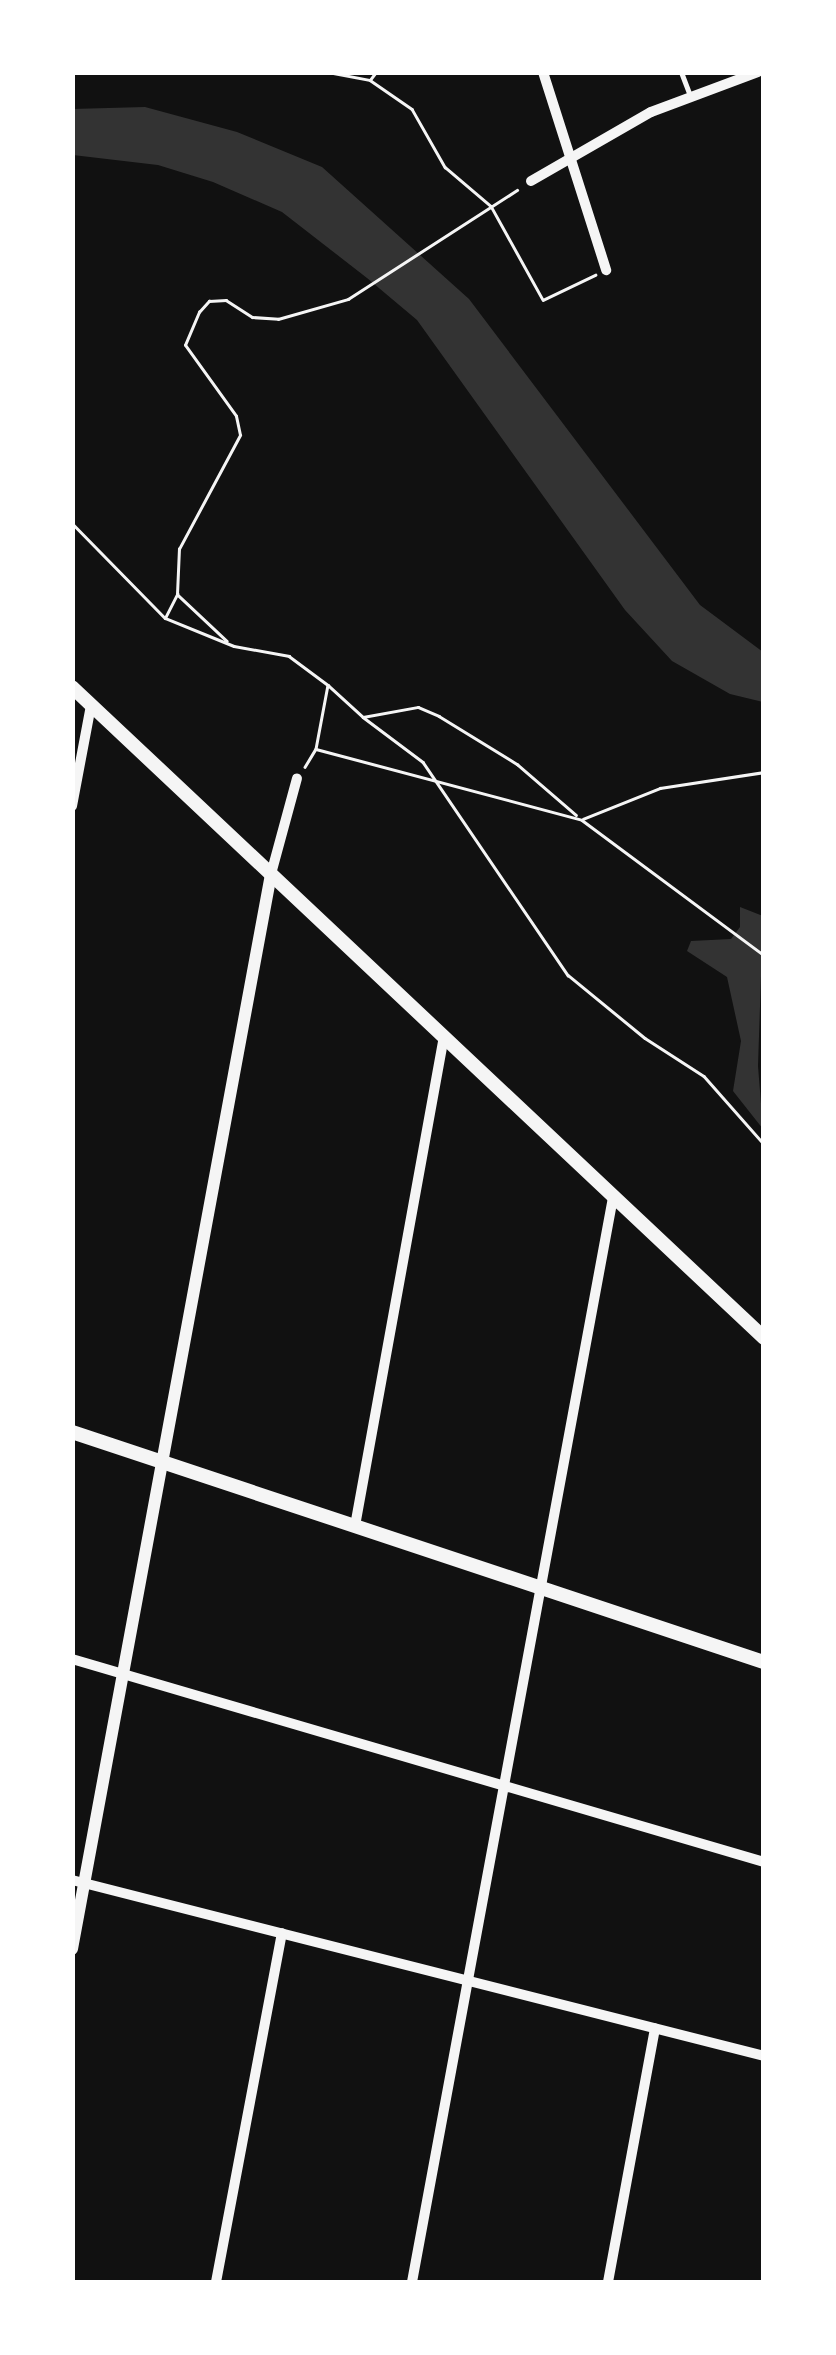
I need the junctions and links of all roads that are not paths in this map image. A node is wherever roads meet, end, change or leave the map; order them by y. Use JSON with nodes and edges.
{"nodes":[{"id":1,"x":543,"y":72,"type":"edge"},
{"id":2,"x":682,"y":72,"type":"edge"},
{"id":3,"x":758,"y":72,"type":"edge"},
{"id":4,"x":690,"y":96,"type":"junction"},
{"id":5,"x":571,"y":156,"type":"junction"},
{"id":6,"x":531,"y":181,"type":"road end"},
{"id":7,"x":606,"y":270,"type":"road end"},
{"id":8,"x":72,"y":687,"type":"edge"},
{"id":9,"x":92,"y":705,"type":"junction"},
{"id":10,"x":297,"y":778,"type":"road end"},
{"id":11,"x":72,"y":806,"type":"edge"},
{"id":12,"x":271,"y":874,"type":"junction"},
{"id":13,"x":444,"y":1037,"type":"junction"},
{"id":14,"x":613,"y":1196,"type":"junction"},
{"id":15,"x":764,"y":1338,"type":"edge"},
{"id":16,"x":72,"y":1432,"type":"edge"},
{"id":17,"x":162,"y":1462,"type":"junction"},
{"id":18,"x":355,"y":1526,"type":"junction"},
{"id":19,"x":540,"y":1588,"type":"junction"},
{"id":20,"x":72,"y":1659,"type":"edge"},
{"id":21,"x":764,"y":1662,"type":"edge"},
{"id":22,"x":123,"y":1674,"type":"junction"},
{"id":23,"x":504,"y":1786,"type":"junction"},
{"id":24,"x":764,"y":1862,"type":"edge"},
{"id":25,"x":79,"y":1881,"type":"edge"},
{"id":26,"x":282,"y":1933,"type":"junction"},
{"id":27,"x":72,"y":1949,"type":"edge"},
{"id":28,"x":469,"y":1980,"type":"junction"},
{"id":29,"x":655,"y":2028,"type":"junction"},
{"id":30,"x":764,"y":2056,"type":"edge"},
{"id":31,"x":216,"y":2282,"type":"edge"},
{"id":32,"x":412,"y":2282,"type":"edge"},
{"id":33,"x":608,"y":2282,"type":"edge"}],
"edges":[{"from":1,"to":5,"type":"street"},
{"from":2,"to":4,"type":"lane"},
{"from":3,"to":4,"type":"street"},
{"from":4,"to":5,"type":"street"},
{"from":5,"to":6,"type":"street"},
{"from":5,"to":7,"type":"street"},
{"from":8,"to":9,"type":"main road"},
{"from":9,"to":11,"type":"street"},
{"from":9,"to":12,"type":"main road"},
{"from":10,"to":12,"type":"street"},
{"from":12,"to":13,"type":"main road"},
{"from":12,"to":17,"type":"street"},
{"from":13,"to":14,"type":"main road"},
{"from":13,"to":18,"type":"street"},
{"from":14,"to":15,"type":"main road"},
{"from":14,"to":19,"type":"street"},
{"from":16,"to":17,"type":"main road"},
{"from":17,"to":18,"type":"main road"},
{"from":17,"to":22,"type":"street"},
{"from":18,"to":19,"type":"main road"},
{"from":19,"to":21,"type":"main road"},
{"from":19,"to":23,"type":"street"},
{"from":20,"to":22,"type":"street"},
{"from":22,"to":23,"type":"street"},
{"from":22,"to":25,"type":"street"},
{"from":23,"to":24,"type":"street"},
{"from":23,"to":28,"type":"street"},
{"from":25,"to":26,"type":"street"},
{"from":25,"to":27,"type":"street"},
{"from":26,"to":28,"type":"street"},
{"from":26,"to":31,"type":"street"},
{"from":28,"to":29,"type":"street"},
{"from":28,"to":32,"type":"street"},
{"from":29,"to":30,"type":"street"},
{"from":29,"to":33,"type":"street"}]}
